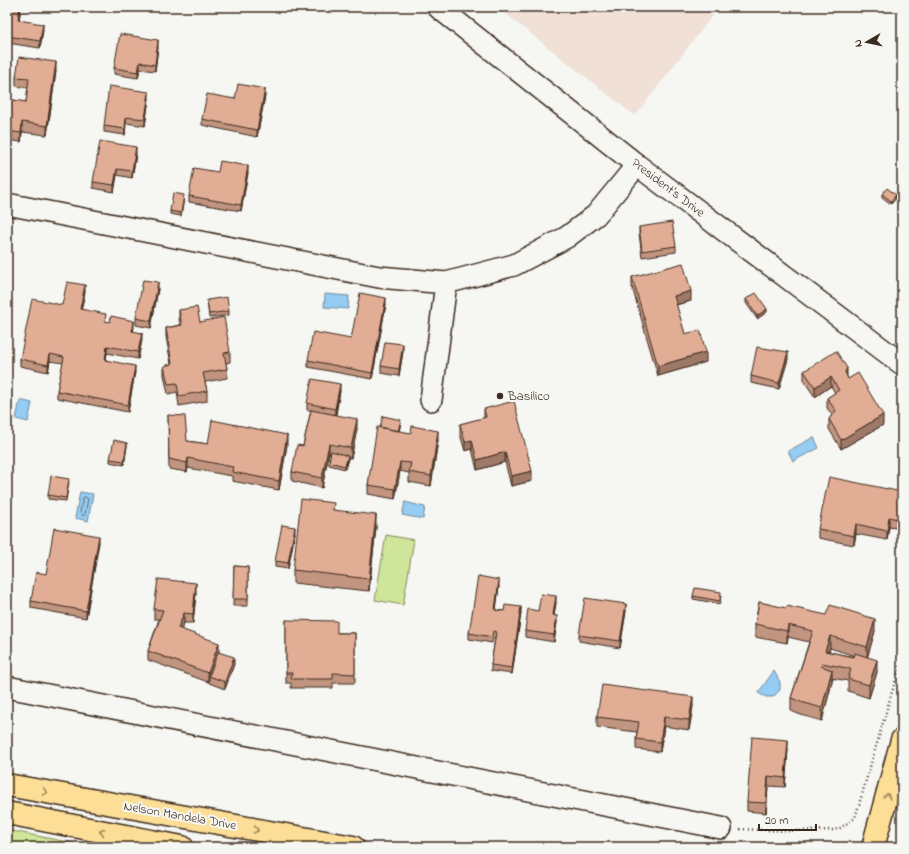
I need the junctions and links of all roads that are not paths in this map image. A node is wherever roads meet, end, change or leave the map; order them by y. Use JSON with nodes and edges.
{"nodes":[{"id":1,"x":438,"y":7,"type":"edge"},
{"id":2,"x":637,"y":164,"type":"junction"},
{"id":3,"x":7,"y":204,"type":"edge"},
{"id":4,"x":446,"y":283,"type":"junction"},
{"id":5,"x":902,"y":364,"type":"edge"},
{"id":6,"x":431,"y":400,"type":"dead end"},
{"id":7,"x":7,"y":686,"type":"edge"},
{"id":8,"x":902,"y":740,"type":"edge"},
{"id":9,"x":7,"y":785,"type":"edge"},
{"id":10,"x":7,"y":813,"type":"edge"},
{"id":11,"x":721,"y":828,"type":"road end"},
{"id":12,"x":182,"y":847,"type":"edge"},
{"id":13,"x":353,"y":847,"type":"edge"},
{"id":14,"x":873,"y":847,"type":"edge"}],
"edges":[{"from":1,"to":2,"type":"street","name":"President's Drive"},
{"from":2,"to":4,"type":"street"},
{"from":2,"to":5,"type":"street","name":"President's Drive"},
{"from":3,"to":4,"type":"street"},
{"from":4,"to":6,"type":"street"},
{"from":7,"to":11,"type":"street"},
{"from":14,"to":8,"type":"main road","one_way":true},
{"from":9,"to":13,"type":"main road","name":"Nelson Mandela Drive","one_way":true},
{"from":12,"to":10,"type":"main road","one_way":true}]}
